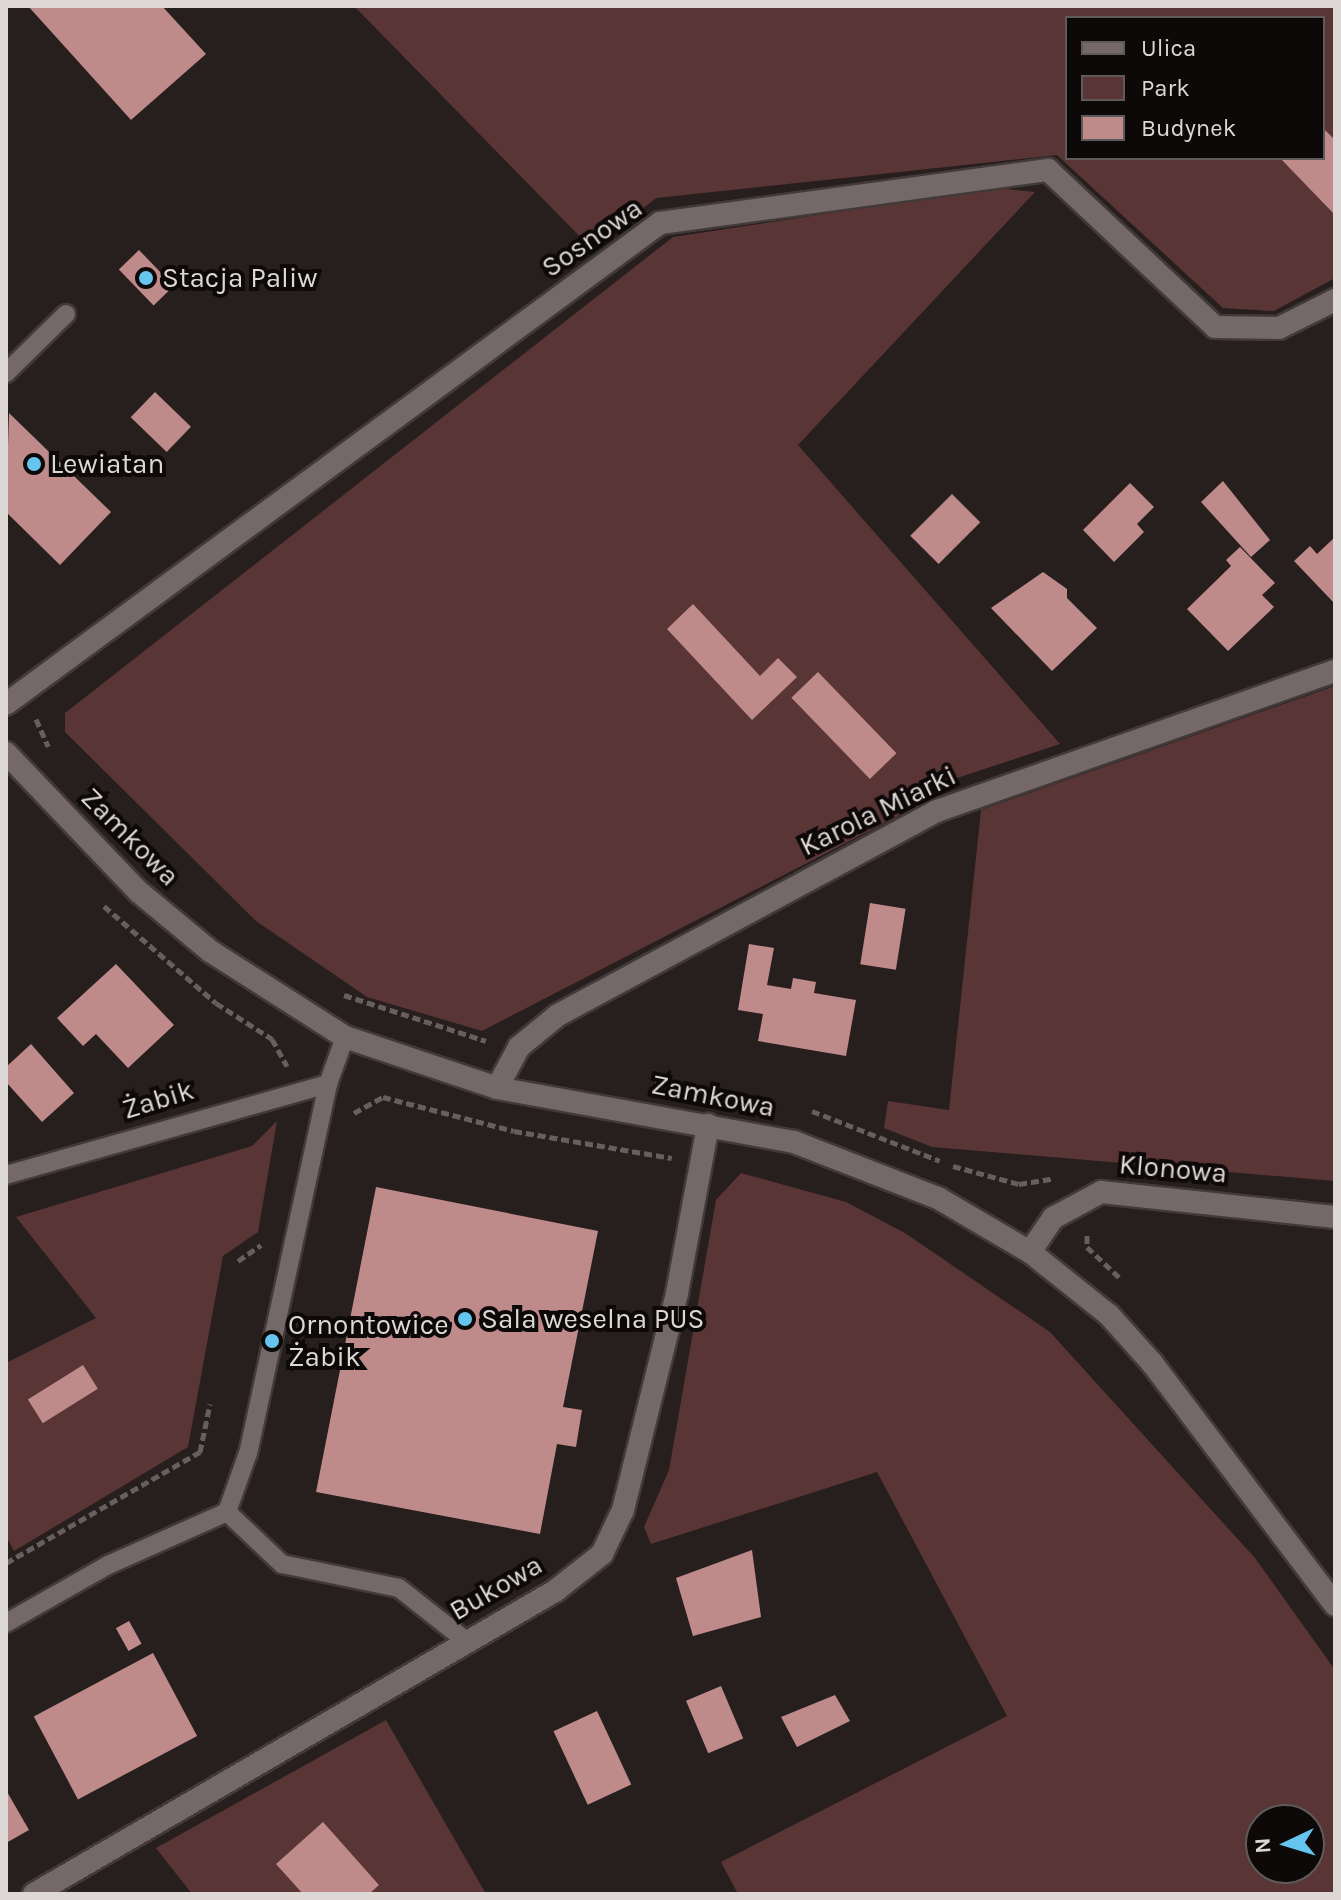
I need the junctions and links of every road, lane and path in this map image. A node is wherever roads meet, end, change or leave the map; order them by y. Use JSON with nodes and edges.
{"nodes":[{"id":1,"x":1335,"y":300,"type":"edge"},
{"id":2,"x":66,"y":314,"type":"dead end"},
{"id":3,"x":6,"y":373,"type":"edge"},
{"id":4,"x":1335,"y":671,"type":"edge"},
{"id":5,"x":6,"y":704,"type":"edge"},
{"id":6,"x":6,"y":753,"type":"edge"},
{"id":7,"x":99,"y":902,"type":"dead end"},
{"id":8,"x":345,"y":1037,"type":"junction"},
{"id":9,"x":328,"y":1084,"type":"junction"},
{"id":10,"x":497,"y":1088,"type":"junction"},
{"id":11,"x":292,"y":1089,"type":"junction"},
{"id":12,"x":708,"y":1125,"type":"junction"},
{"id":13,"x":6,"y":1175,"type":"edge"},
{"id":14,"x":1335,"y":1217,"type":"edge"},
{"id":15,"x":270,"y":1238,"type":"dead end"},
{"id":16,"x":1030,"y":1252,"type":"junction"},
{"id":17,"x":238,"y":1261,"type":"dead end"},
{"id":18,"x":210,"y":1404,"type":"dead end"},
{"id":19,"x":227,"y":1512,"type":"junction"},
{"id":20,"x":6,"y":1563,"type":"edge"},
{"id":21,"x":1335,"y":1605,"type":"edge"},
{"id":22,"x":6,"y":1623,"type":"edge"},
{"id":23,"x":466,"y":1641,"type":"junction"},
{"id":24,"x":34,"y":1894,"type":"edge"}],
"edges":[{"from":1,"to":5,"type":"street","name":"Sosnowa"},
{"from":2,"to":3,"type":"lane"},
{"from":4,"to":10,"type":"street","name":"Karola Miarki"},
{"from":6,"to":8,"type":"street","name":"Zamkowa"},
{"from":7,"to":11,"type":"path"},
{"from":8,"to":9,"type":"lane"},
{"from":8,"to":10,"type":"street","name":"Zamkowa"},
{"from":9,"to":11,"type":"lane","name":"Żabik"},
{"from":9,"to":19,"type":"lane"},
{"from":10,"to":12,"type":"street","name":"Zamkowa"},
{"from":11,"to":13,"type":"lane","name":"Żabik"},
{"from":12,"to":16,"type":"street","name":"Zamkowa"},
{"from":12,"to":23,"type":"street","name":"Bukowa"},
{"from":14,"to":16,"type":"street","name":"Klonowa"},
{"from":15,"to":17,"type":"path"},
{"from":16,"to":21,"type":"street","name":"Zamkowa"},
{"from":18,"to":20,"type":"path"},
{"from":19,"to":22,"type":"lane"},
{"from":19,"to":23,"type":"lane"},
{"from":23,"to":24,"type":"street","name":"Bukowa"}]}
